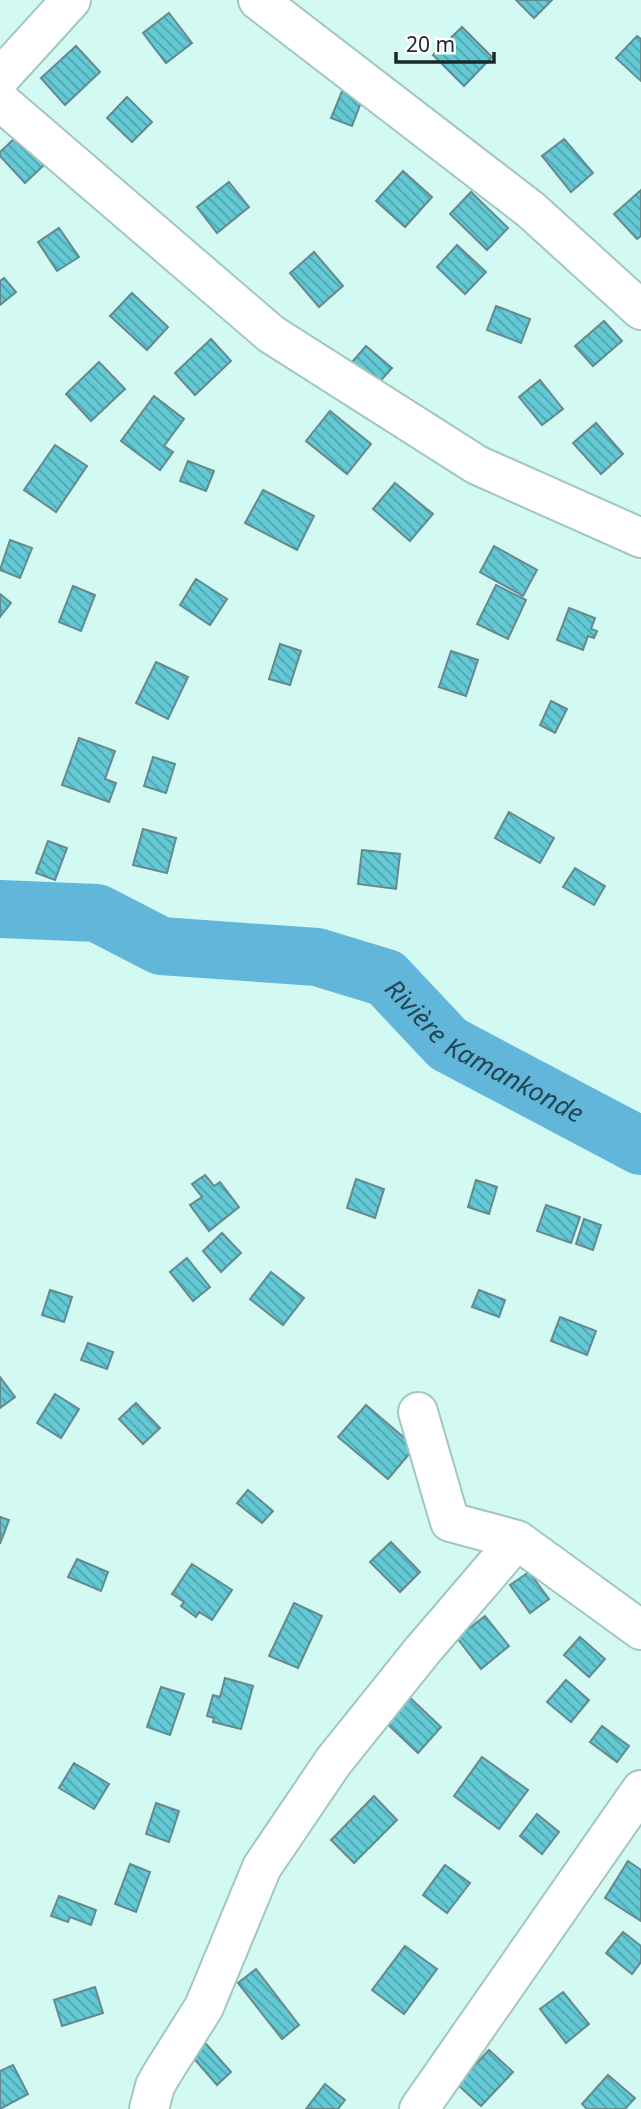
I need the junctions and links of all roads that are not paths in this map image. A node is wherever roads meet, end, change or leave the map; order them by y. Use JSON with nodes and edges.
{"nodes":[{"id":1,"x":72,"y":0,"type":"edge"},
{"id":2,"x":258,"y":0,"type":"edge"},
{"id":3,"x":0,"y":78,"type":"edge"},
{"id":4,"x":0,"y":101,"type":"edge"},
{"id":5,"x":641,"y":310,"type":"edge"},
{"id":6,"x":641,"y":538,"type":"edge"},
{"id":7,"x":418,"y":1412,"type":"dead end"},
{"id":8,"x":517,"y":1540,"type":"junction"},
{"id":9,"x":641,"y":1630,"type":"edge"},
{"id":10,"x":641,"y":1790,"type":"edge"},
{"id":11,"x":149,"y":2109,"type":"edge"},
{"id":12,"x":419,"y":2109,"type":"edge"}],
"edges":[{"from":1,"to":3,"type":"street"},
{"from":2,"to":5,"type":"street"},
{"from":4,"to":6,"type":"street"},
{"from":7,"to":8,"type":"street"},
{"from":8,"to":9,"type":"street"},
{"from":8,"to":11,"type":"street"},
{"from":10,"to":12,"type":"street"}]}
